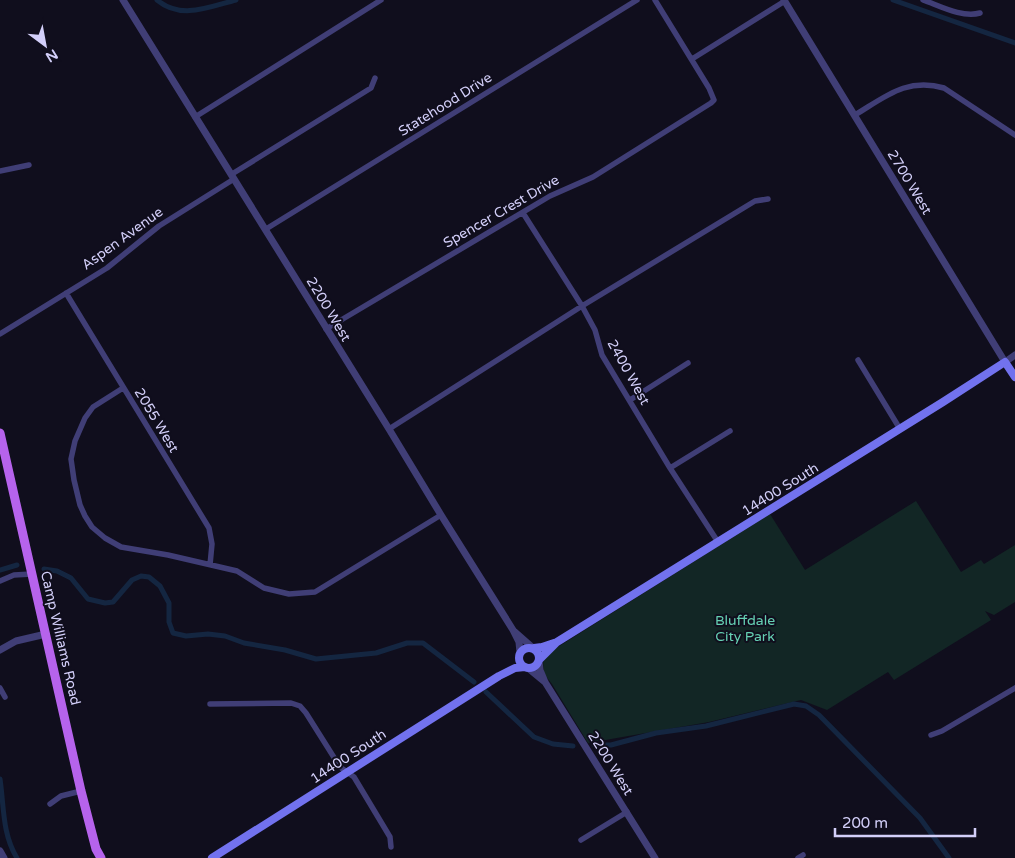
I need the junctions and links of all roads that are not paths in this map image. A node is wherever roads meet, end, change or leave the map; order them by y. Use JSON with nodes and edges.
{"nodes":[{"id":1,"x":124,"y":0,"type":"edge"},
{"id":2,"x":381,"y":0,"type":"edge"},
{"id":3,"x":637,"y":0,"type":"edge"},
{"id":4,"x":655,"y":0,"type":"edge"},
{"id":5,"x":923,"y":0,"type":"edge"},
{"id":6,"x":784,"y":1,"type":"edge"},
{"id":7,"x":980,"y":13,"type":"dead end"},
{"id":8,"x":692,"y":59,"type":"junction"},
{"id":9,"x":374,"y":78,"type":"dead end"},
{"id":10,"x":855,"y":115,"type":"junction"},
{"id":11,"x":195,"y":117,"type":"junction"},
{"id":12,"x":1015,"y":135,"type":"edge"},
{"id":13,"x":29,"y":165,"type":"dead end"},
{"id":14,"x":0,"y":170,"type":"edge"},
{"id":15,"x":233,"y":177,"type":"junction"},
{"id":16,"x":768,"y":199,"type":"dead end"},
{"id":17,"x":523,"y":213,"type":"junction"},
{"id":18,"x":266,"y":229,"type":"junction"},
{"id":19,"x":66,"y":292,"type":"junction"},
{"id":20,"x":582,"y":306,"type":"junction"},
{"id":21,"x":326,"y":329,"type":"junction"},
{"id":22,"x":0,"y":334,"type":"edge"},
{"id":23,"x":1015,"y":355,"type":"edge"},
{"id":24,"x":858,"y":360,"type":"dead end"},
{"id":25,"x":1006,"y":362,"type":"junction"},
{"id":26,"x":688,"y":363,"type":"dead end"},
{"id":27,"x":1015,"y":377,"type":"edge"},
{"id":28,"x":123,"y":388,"type":"junction"},
{"id":29,"x":630,"y":400,"type":"junction"},
{"id":30,"x":389,"y":429,"type":"junction"},
{"id":31,"x":900,"y":429,"type":"junction"},
{"id":32,"x":730,"y":431,"type":"dead end"},
{"id":33,"x":0,"y":433,"type":"edge"},
{"id":34,"x":670,"y":468,"type":"junction"},
{"id":35,"x":440,"y":516,"type":"junction"},
{"id":36,"x":718,"y":542,"type":"junction"},
{"id":37,"x":210,"y":565,"type":"junction"},
{"id":38,"x":32,"y":574,"type":"junction"},
{"id":39,"x":0,"y":581,"type":"edge"},
{"id":40,"x":513,"y":630,"type":"junction"},
{"id":41,"x":46,"y":634,"type":"junction"},
{"id":42,"x":557,"y":642,"type":"junction"},
{"id":43,"x":533,"y":648,"type":"junction"},
{"id":44,"x":0,"y":650,"type":"edge"},
{"id":45,"x":520,"y":655,"type":"junction"},
{"id":46,"x":539,"y":660,"type":"junction"},
{"id":47,"x":527,"y":668,"type":"junction"},
{"id":48,"x":499,"y":676,"type":"junction"},
{"id":49,"x":545,"y":682,"type":"junction"},
{"id":50,"x":0,"y":688,"type":"edge"},
{"id":51,"x":1015,"y":688,"type":"edge"},
{"id":52,"x":5,"y":697,"type":"dead end"},
{"id":53,"x":210,"y":704,"type":"dead end"},
{"id":54,"x":931,"y":734,"type":"dead end"},
{"id":55,"x":347,"y":772,"type":"junction"},
{"id":56,"x":81,"y":791,"type":"junction"},
{"id":57,"x":50,"y":804,"type":"dead end"},
{"id":58,"x":627,"y":812,"type":"junction"},
{"id":59,"x":580,"y":840,"type":"dead end"},
{"id":60,"x":391,"y":847,"type":"dead end"},
{"id":61,"x":0,"y":851,"type":"edge"},
{"id":62,"x":95,"y":854,"type":"edge"},
{"id":63,"x":4,"y":858,"type":"edge"},
{"id":64,"x":101,"y":858,"type":"edge"},
{"id":65,"x":212,"y":858,"type":"edge"},
{"id":66,"x":655,"y":858,"type":"edge"}],
"edges":[{"from":1,"to":11,"type":"street","name":"2200 West"},
{"from":2,"to":11,"type":"street"},
{"from":3,"to":18,"type":"street","name":"Statehood Drive"},
{"from":4,"to":8,"type":"street"},
{"from":5,"to":7,"type":"street"},
{"from":6,"to":8,"type":"street"},
{"from":6,"to":10,"type":"street","name":"2700 West"},
{"from":8,"to":17,"type":"street","name":"Spencer Crest Drive"},
{"from":9,"to":15,"type":"street","name":"Aspen Avenue"},
{"from":10,"to":12,"type":"street"},
{"from":10,"to":25,"type":"street","name":"2700 West"},
{"from":11,"to":15,"type":"street","name":"2200 West"},
{"from":13,"to":14,"type":"street"},
{"from":15,"to":18,"type":"street","name":"2200 West"},
{"from":15,"to":19,"type":"street","name":"Aspen Avenue"},
{"from":16,"to":20,"type":"street"},
{"from":17,"to":20,"type":"street","name":"2400 West"},
{"from":17,"to":21,"type":"street","name":"Spencer Crest Drive"},
{"from":18,"to":21,"type":"street","name":"2200 West"},
{"from":19,"to":22,"type":"street","name":"Aspen Avenue"},
{"from":19,"to":28,"type":"street","name":"2055 West"},
{"from":20,"to":29,"type":"street","name":"2400 West"},
{"from":20,"to":30,"type":"street"},
{"from":21,"to":30,"type":"street","name":"2200 West"},
{"from":23,"to":25,"type":"street","name":"14400 South"},
{"from":24,"to":31,"type":"street"},
{"from":25,"to":27,"type":"main road","name":"2700 West"},
{"from":25,"to":31,"type":"main road","name":"14400 South"},
{"from":26,"to":29,"type":"street"},
{"from":28,"to":37,"type":"street","name":"2055 West"},
{"from":28,"to":37,"type":"street"},
{"from":29,"to":34,"type":"street","name":"2400 West"},
{"from":30,"to":35,"type":"street","name":"2200 West"},
{"from":31,"to":36,"type":"main road","name":"14400 South"},
{"from":32,"to":34,"type":"street"},
{"from":33,"to":38,"type":"main road","name":"Camp Williams Road"},
{"from":34,"to":36,"type":"street","name":"2400 West"},
{"from":35,"to":37,"type":"street"},
{"from":35,"to":40,"type":"street","name":"2200 West"},
{"from":36,"to":42,"type":"main road","name":"14400 South"},
{"from":38,"to":39,"type":"street"},
{"from":38,"to":41,"type":"main road","name":"Camp Williams Road"},
{"from":40,"to":43,"type":"street","name":"2200 West"},
{"from":40,"to":45,"type":"street","name":"2200 West"},
{"from":41,"to":44,"type":"street"},
{"from":41,"to":56,"type":"main road","name":"Camp Williams Road"},
{"from":42,"to":43,"type":"main road","name":"14400 South"},
{"from":42,"to":46,"type":"main road","name":"14400 South"},
{"from":43,"to":45,"type":"main road"},
{"from":43,"to":46,"type":"main road"},
{"from":45,"to":47,"type":"main road"},
{"from":45,"to":48,"type":"main road","name":"14400 South"},
{"from":46,"to":47,"type":"main road"},
{"from":46,"to":49,"type":"street","name":"2200 West"},
{"from":47,"to":48,"type":"main road","name":"14400 South"},
{"from":47,"to":49,"type":"street","name":"2200 West"},
{"from":48,"to":55,"type":"main road","name":"14400 South"},
{"from":49,"to":58,"type":"street","name":"2200 West"},
{"from":50,"to":52,"type":"street"},
{"from":51,"to":54,"type":"street"},
{"from":53,"to":55,"type":"street"},
{"from":55,"to":60,"type":"street"},
{"from":55,"to":65,"type":"main road","name":"14400 South"},
{"from":56,"to":57,"type":"street"},
{"from":56,"to":62,"type":"main road","name":"Camp Williams Road"},
{"from":58,"to":59,"type":"street"},
{"from":58,"to":66,"type":"street","name":"2200 West"},
{"from":61,"to":63,"type":"street"},
{"from":62,"to":64,"type":"main road","name":"Camp Williams Road"}]}
